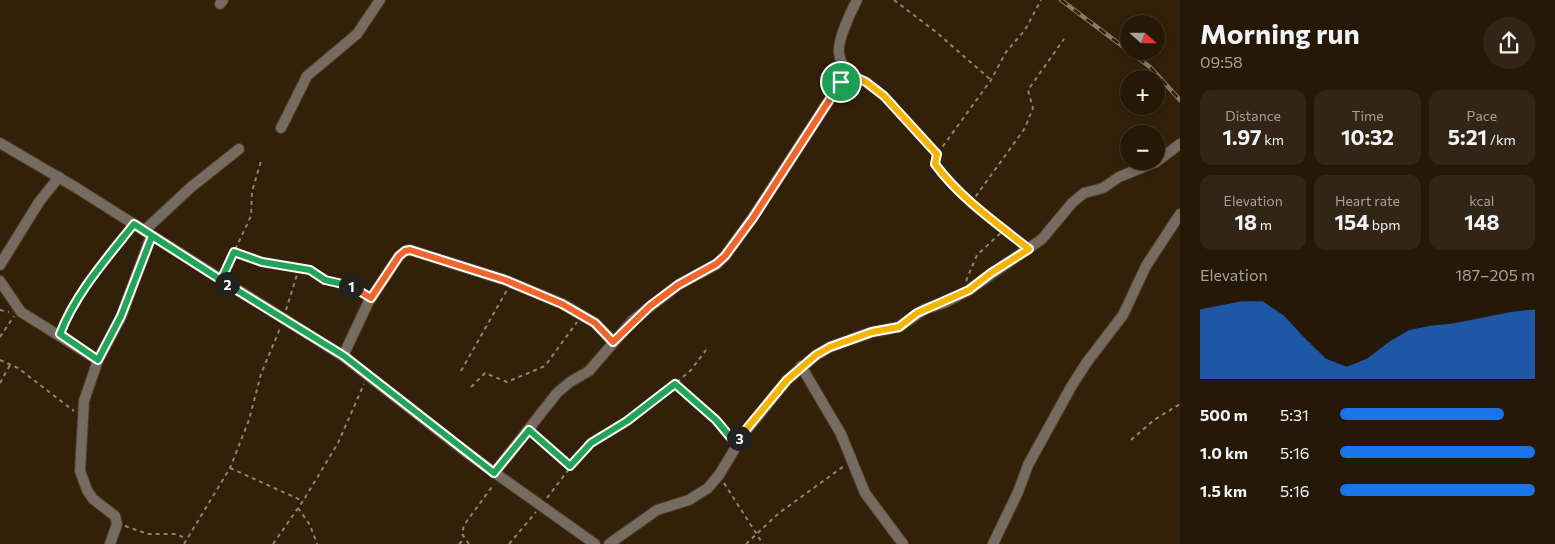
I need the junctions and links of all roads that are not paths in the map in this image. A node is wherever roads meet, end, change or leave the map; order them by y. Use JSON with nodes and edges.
{"nodes":[{"id":1,"x":380,"y":0,"type":"edge"},
{"id":2,"x":857,"y":0,"type":"edge"},
{"id":3,"x":281,"y":128,"type":"dead end"},
{"id":4,"x":0,"y":143,"type":"edge"},
{"id":5,"x":1180,"y":144,"type":"edge"},
{"id":6,"x":239,"y":149,"type":"dead end"},
{"id":7,"x":59,"y":177,"type":"junction"},
{"id":8,"x":1180,"y":214,"type":"edge"},
{"id":9,"x":148,"y":233,"type":"junction"},
{"id":10,"x":0,"y":265,"type":"edge"},
{"id":11,"x":0,"y":281,"type":"edge"},
{"id":12,"x":613,"y":342,"type":"junction"},
{"id":13,"x":344,"y":356,"type":"junction"},
{"id":14,"x":98,"y":360,"type":"junction"},
{"id":15,"x":801,"y":366,"type":"junction"},
{"id":16,"x":497,"y":475,"type":"junction"},
{"id":17,"x":110,"y":544,"type":"edge"},
{"id":18,"x":595,"y":544,"type":"edge"},
{"id":19,"x":609,"y":544,"type":"edge"},
{"id":20,"x":903,"y":544,"type":"edge"},
{"id":21,"x":993,"y":544,"type":"edge"}],
"edges":[{"from":1,"to":3,"type":"street"},
{"from":2,"to":12,"type":"street"},
{"from":4,"to":7,"type":"street"},
{"from":5,"to":15,"type":"street"},
{"from":6,"to":9,"type":"street"},
{"from":7,"to":9,"type":"street"},
{"from":7,"to":10,"type":"street"},
{"from":8,"to":21,"type":"street"},
{"from":9,"to":13,"type":"street"},
{"from":9,"to":14,"type":"street"},
{"from":11,"to":14,"type":"street"},
{"from":12,"to":13,"type":"street"},
{"from":12,"to":16,"type":"street"},
{"from":13,"to":16,"type":"street"},
{"from":14,"to":17,"type":"street"},
{"from":15,"to":19,"type":"street"},
{"from":15,"to":20,"type":"street"},
{"from":16,"to":18,"type":"street"}]}
